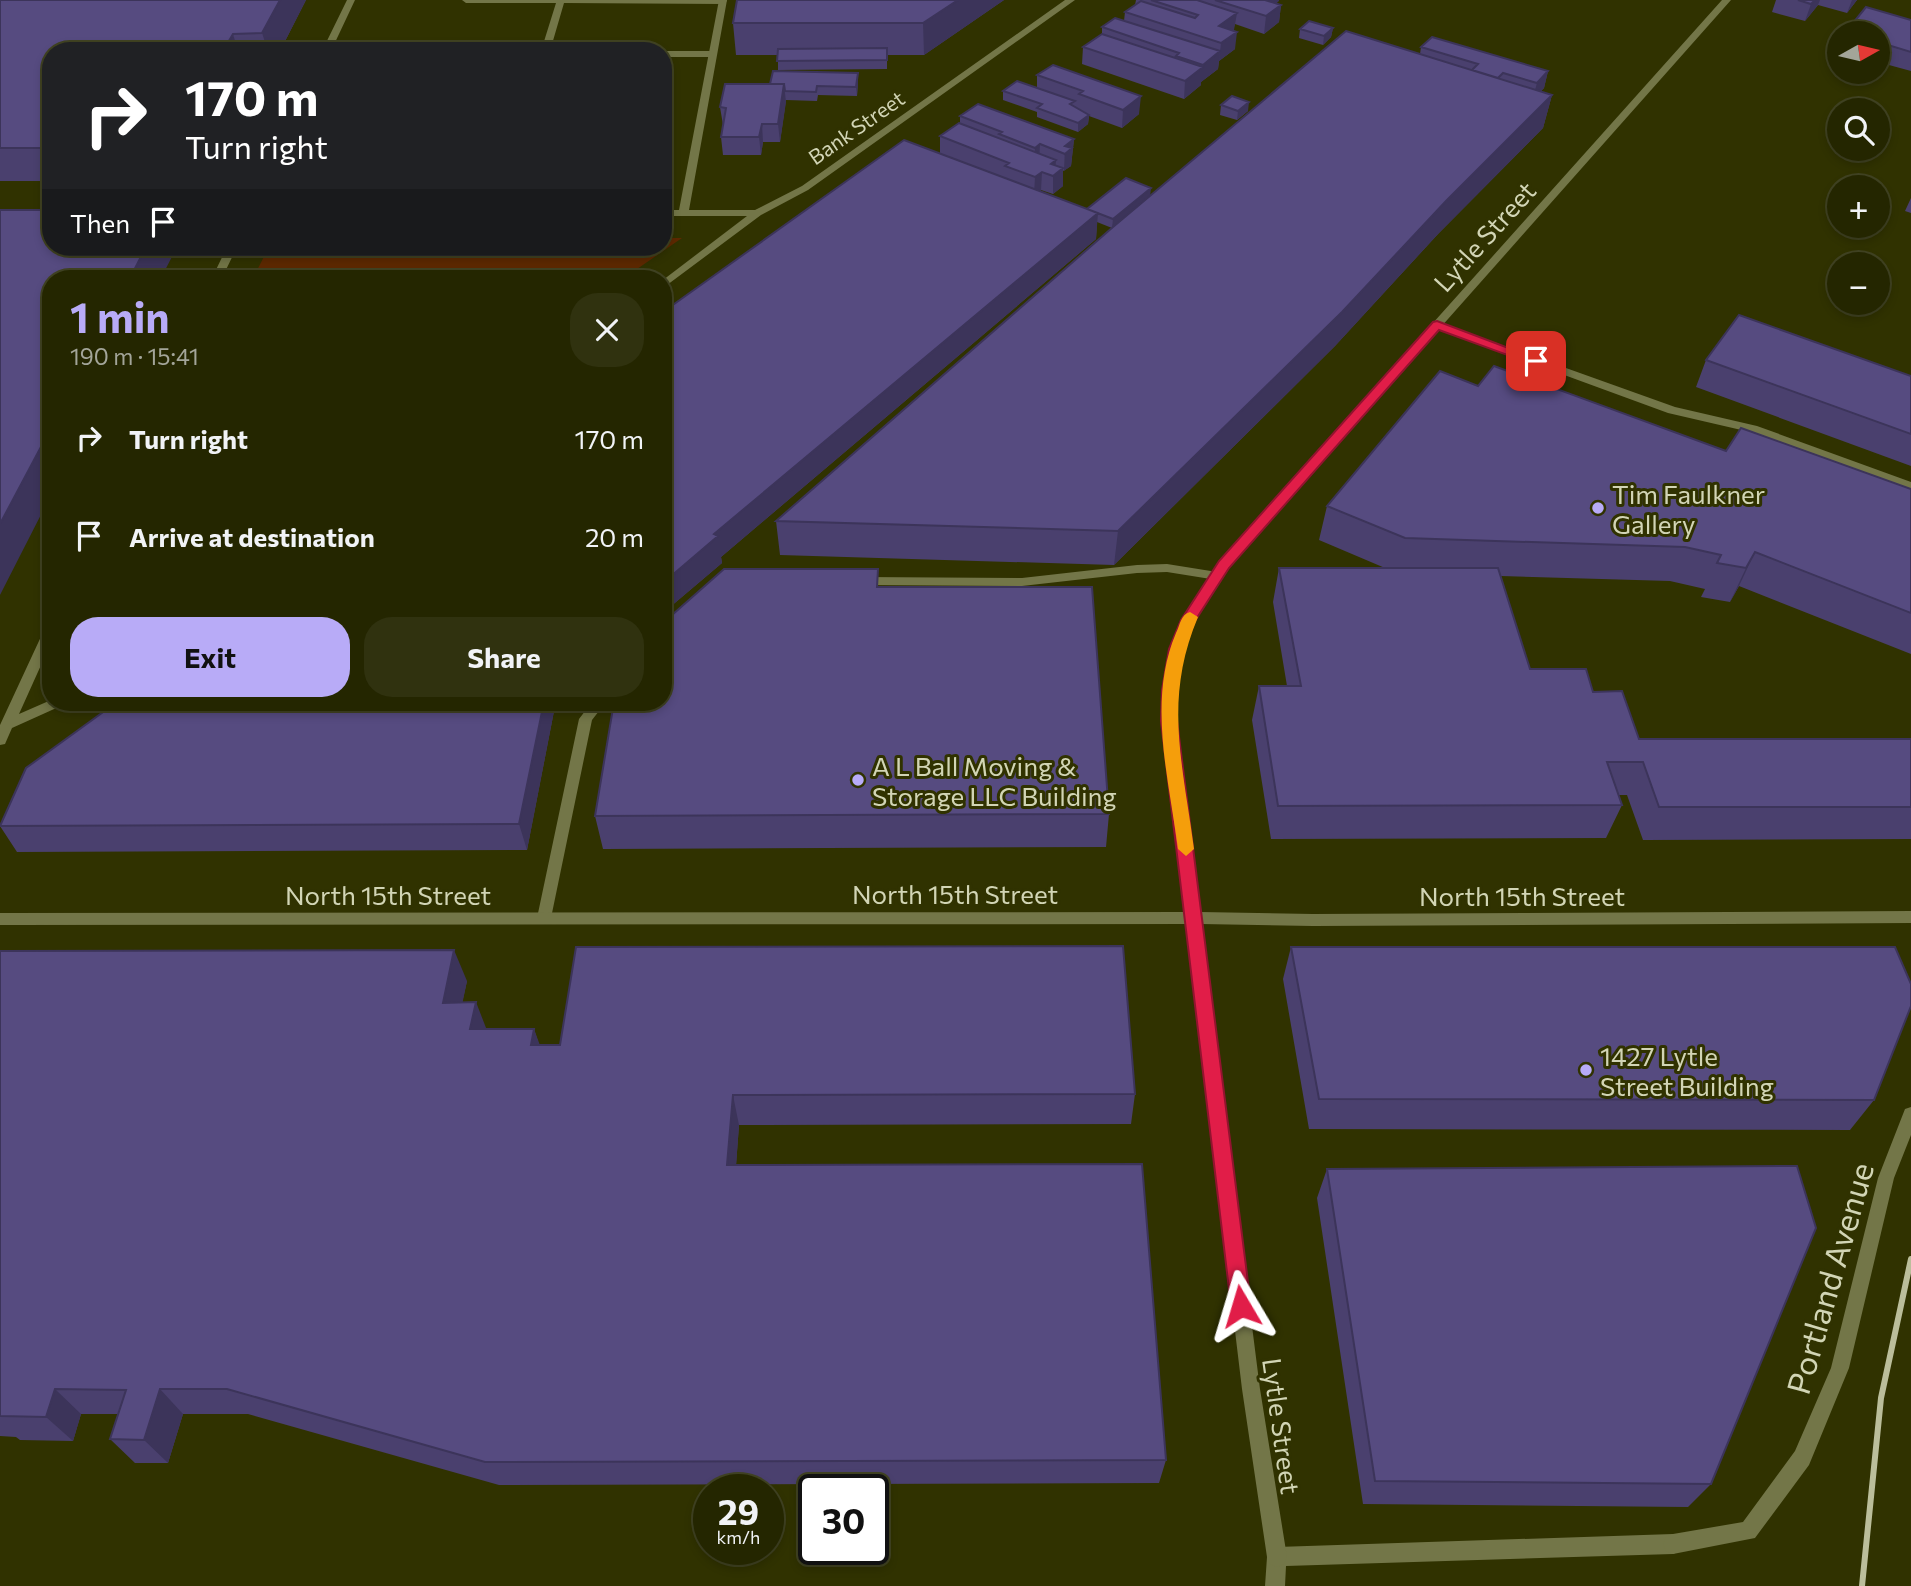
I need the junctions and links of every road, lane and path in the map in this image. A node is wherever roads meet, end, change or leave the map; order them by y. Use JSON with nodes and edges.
{"nodes":[{"id":1,"x":351,"y":0,"type":"edge"},
{"id":2,"x":466,"y":0,"type":"edge"},
{"id":3,"x":560,"y":0,"type":"edge"},
{"id":4,"x":1071,"y":0,"type":"edge"},
{"id":5,"x":1727,"y":0,"type":"edge"},
{"id":6,"x":723,"y":1,"type":"edge"},
{"id":7,"x":330,"y":42,"type":"edge"},
{"id":8,"x":548,"y":42,"type":"edge"},
{"id":9,"x":672,"y":54,"type":"edge"},
{"id":10,"x":713,"y":54,"type":"junction"},
{"id":11,"x":672,"y":214,"type":"edge"},
{"id":12,"x":683,"y":214,"type":"junction"},
{"id":13,"x":757,"y":214,"type":"junction"},
{"id":14,"x":672,"y":278,"type":"edge"},
{"id":15,"x":1437,"y":325,"type":"junction"},
{"id":16,"x":1911,"y":486,"type":"edge"},
{"id":17,"x":1216,"y":576,"type":"junction"},
{"id":18,"x":850,"y":581,"type":"edge"},
{"id":19,"x":42,"y":648,"type":"edge"},
{"id":20,"x":42,"y":709,"type":"edge"},
{"id":21,"x":592,"y":711,"type":"edge"},
{"id":22,"x":8,"y":724,"type":"junction"},
{"id":23,"x":0,"y":740,"type":"edge"},
{"id":24,"x":1911,"y":917,"type":"edge"},
{"id":25,"x":544,"y":918,"type":"junction"},
{"id":26,"x":1195,"y":918,"type":"junction"},
{"id":27,"x":0,"y":919,"type":"edge"},
{"id":28,"x":1911,"y":1114,"type":"edge"},
{"id":29,"x":1277,"y":1557,"type":"junction"},
{"id":30,"x":1275,"y":1586,"type":"edge"}],
"edges":[{"from":1,"to":7,"type":"street"},
{"from":2,"to":3,"type":"street"},
{"from":3,"to":6,"type":"street"},
{"from":3,"to":8,"type":"street"},
{"from":4,"to":13,"type":"street","name":"Bank Street"},
{"from":5,"to":15,"type":"street","name":"Lytle Street"},
{"from":6,"to":10,"type":"street"},
{"from":9,"to":10,"type":"street"},
{"from":10,"to":12,"type":"street"},
{"from":11,"to":12,"type":"street"},
{"from":12,"to":13,"type":"street"},
{"from":13,"to":14,"type":"street","name":"Bank Street"},
{"from":15,"to":16,"type":"street"},
{"from":15,"to":17,"type":"street","name":"Lytle Street"},
{"from":17,"to":18,"type":"street"},
{"from":17,"to":26,"type":"street","name":"Lytle Street"},
{"from":19,"to":22,"type":"street"},
{"from":20,"to":22,"type":"street"},
{"from":21,"to":25,"type":"street"},
{"from":22,"to":23,"type":"street"},
{"from":24,"to":26,"type":"street","name":"North 15th Street"},
{"from":25,"to":26,"type":"street","name":"North 15th Street"},
{"from":25,"to":27,"type":"street","name":"North 15th Street"},
{"from":26,"to":29,"type":"street","name":"Lytle Street"},
{"from":28,"to":29,"type":"street","name":"Portland Avenue"},
{"from":29,"to":30,"type":"street","name":"Lytle Street"}]}
